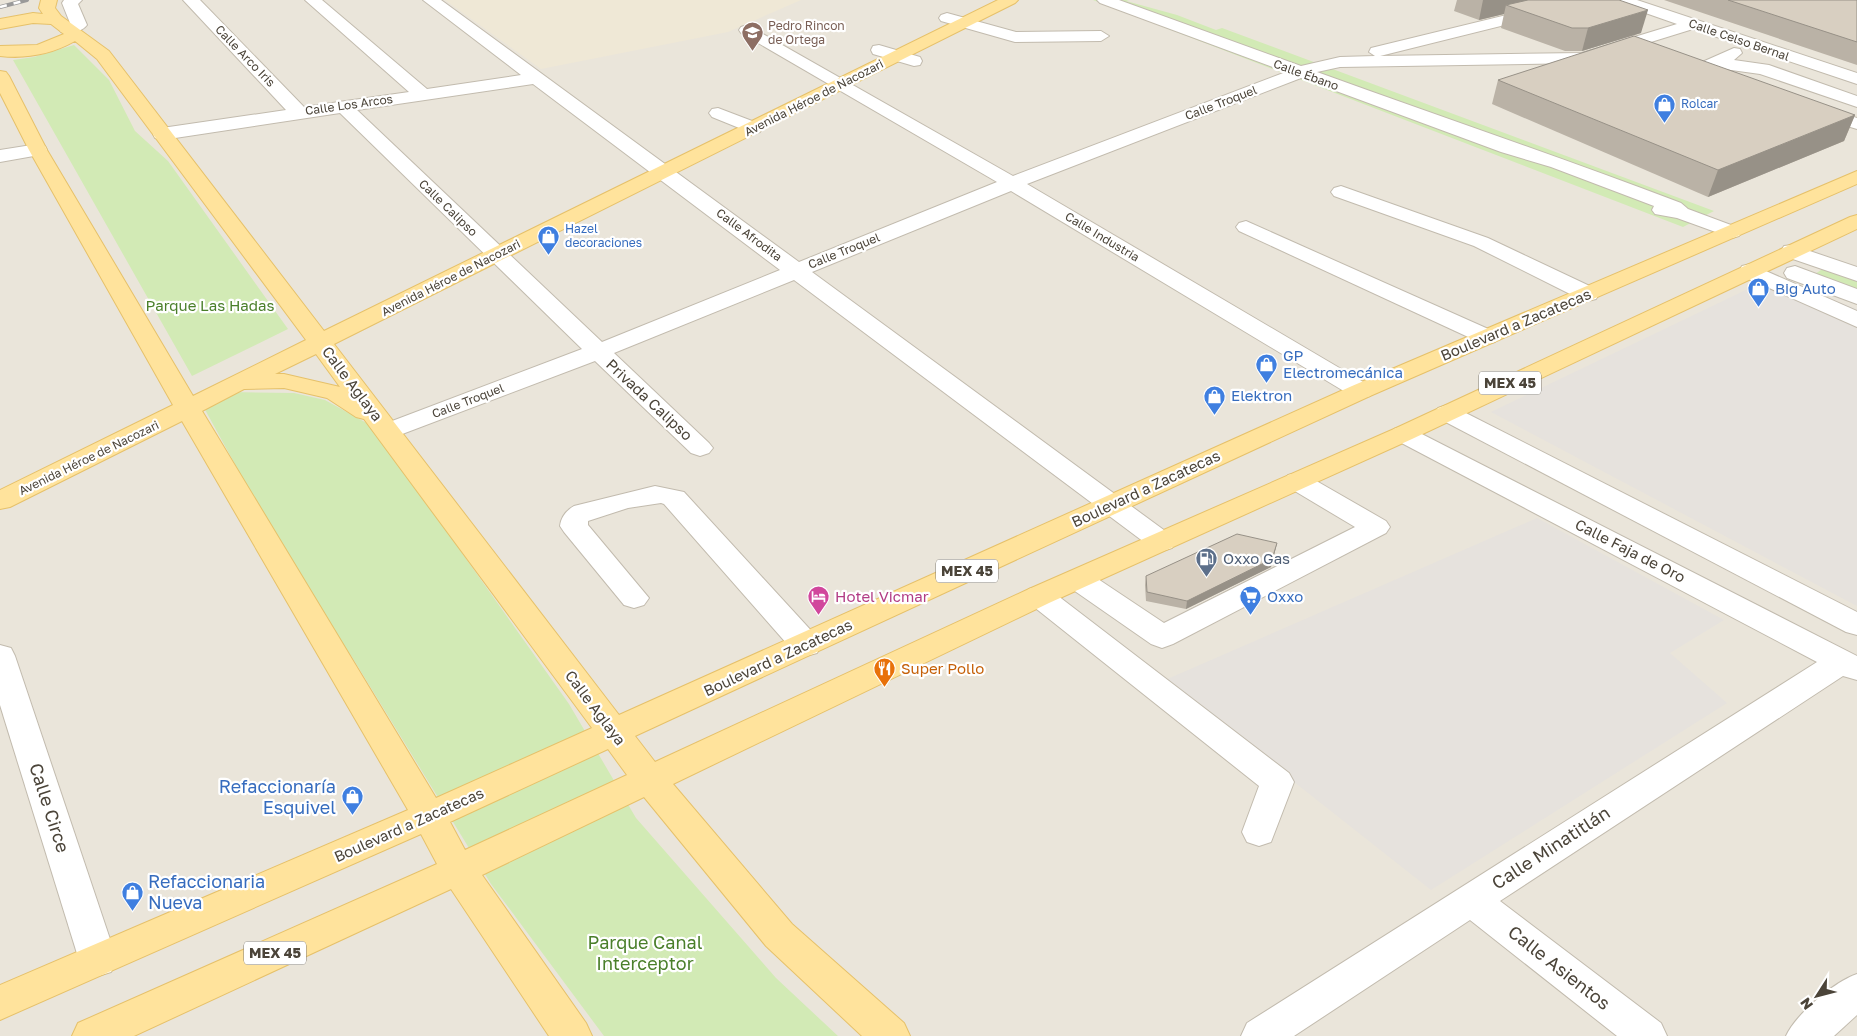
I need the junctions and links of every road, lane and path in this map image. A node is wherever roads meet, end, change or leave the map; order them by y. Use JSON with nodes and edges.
{"nodes":[{"id":1,"x":49,"y":0,"type":"edge"},
{"id":2,"x":74,"y":0,"type":"edge"},
{"id":3,"x":191,"y":0,"type":"edge"},
{"id":4,"x":313,"y":0,"type":"edge"},
{"id":5,"x":431,"y":0,"type":"edge"},
{"id":6,"x":984,"y":0,"type":"edge"},
{"id":7,"x":1010,"y":0,"type":"edge"},
{"id":8,"x":1105,"y":0,"type":"edge"},
{"id":9,"x":1622,"y":0,"type":"edge"},
{"id":10,"x":1531,"y":14,"type":"edge"},
{"id":11,"x":956,"y":21,"type":"junction"},
{"id":12,"x":0,"y":24,"type":"edge"},
{"id":13,"x":1693,"y":24,"type":"junction"},
{"id":14,"x":65,"y":28,"type":"junction"},
{"id":15,"x":747,"y":30,"type":"dead end"},
{"id":16,"x":1101,"y":36,"type":"dead end"},
{"id":17,"x":1742,"y":49,"type":"junction"},
{"id":18,"x":879,"y":50,"type":"junction"},
{"id":19,"x":0,"y":51,"type":"edge"},
{"id":20,"x":906,"y":59,"type":"junction"},
{"id":21,"x":1340,"y":62,"type":"junction"},
{"id":22,"x":1716,"y":62,"type":"junction"},
{"id":23,"x":1300,"y":73,"type":"junction"},
{"id":24,"x":0,"y":76,"type":"edge"},
{"id":25,"x":536,"y":78,"type":"junction"},
{"id":26,"x":1857,"y":79,"type":"edge"},
{"id":27,"x":833,"y":81,"type":"junction"},
{"id":28,"x":1747,"y":86,"type":"edge"},
{"id":29,"x":422,"y":94,"type":"junction"},
{"id":30,"x":1857,"y":102,"type":"edge"},
{"id":31,"x":343,"y":106,"type":"junction"},
{"id":32,"x":1803,"y":106,"type":"edge"},
{"id":33,"x":299,"y":112,"type":"junction"},
{"id":34,"x":718,"y":113,"type":"dead end"},
{"id":35,"x":736,"y":120,"type":"junction"},
{"id":36,"x":1857,"y":124,"type":"edge"},
{"id":37,"x":754,"y":128,"type":"junction"},
{"id":38,"x":162,"y":134,"type":"junction"},
{"id":39,"x":38,"y":150,"type":"junction"},
{"id":40,"x":0,"y":156,"type":"edge"},
{"id":41,"x":658,"y":167,"type":"junction"},
{"id":42,"x":1857,"y":177,"type":"edge"},
{"id":43,"x":1012,"y":184,"type":"junction"},
{"id":44,"x":1341,"y":192,"type":"dead end"},
{"id":45,"x":1857,"y":221,"type":"edge"},
{"id":46,"x":1246,"y":227,"type":"dead end"},
{"id":47,"x":1732,"y":232,"type":"junction"},
{"id":48,"x":490,"y":249,"type":"junction"},
{"id":49,"x":1792,"y":251,"type":"junction"},
{"id":50,"x":1759,"y":267,"type":"junction"},
{"id":51,"x":796,"y":270,"type":"junction"},
{"id":52,"x":1857,"y":274,"type":"edge"},
{"id":53,"x":1588,"y":294,"type":"junction"},
{"id":54,"x":1857,"y":297,"type":"edge"},
{"id":55,"x":1857,"y":320,"type":"edge"},
{"id":56,"x":316,"y":337,"type":"junction"},
{"id":57,"x":1487,"y":337,"type":"junction"},
{"id":58,"x":597,"y":352,"type":"junction"},
{"id":59,"x":238,"y":383,"type":"junction"},
{"id":60,"x":1362,"y":391,"type":"junction"},
{"id":61,"x":183,"y":401,"type":"junction"},
{"id":62,"x":1447,"y":413,"type":"junction"},
{"id":63,"x":384,"y":426,"type":"junction"},
{"id":64,"x":1403,"y":434,"type":"junction"},
{"id":65,"x":700,"y":448,"type":"dead end"},
{"id":66,"x":0,"y":480,"type":"edge"},
{"id":67,"x":1297,"y":481,"type":"junction"},
{"id":68,"x":0,"y":502,"type":"edge"},
{"id":69,"x":1113,"y":505,"type":"junction"},
{"id":70,"x":1162,"y":542,"type":"junction"},
{"id":71,"x":1079,"y":580,"type":"junction"},
{"id":72,"x":1040,"y":596,"type":"junction"},
{"id":73,"x":634,"y":598,"type":"dead end"},
{"id":74,"x":1857,"y":625,"type":"edge"},
{"id":75,"x":806,"y":645,"type":"junction"},
{"id":76,"x":0,"y":656,"type":"edge"},
{"id":77,"x":1850,"y":665,"type":"edge"},
{"id":78,"x":613,"y":733,"type":"junction"},
{"id":79,"x":650,"y":779,"type":"junction"},
{"id":80,"x":429,"y":816,"type":"junction"},
{"id":81,"x":1259,"y":832,"type":"dead end"},
{"id":82,"x":458,"y":870,"type":"junction"},
{"id":83,"x":1471,"y":900,"type":"junction"},
{"id":84,"x":98,"y":960,"type":"junction"},
{"id":85,"x":1857,"y":992,"type":"edge"},
{"id":86,"x":0,"y":1003,"type":"edge"},
{"id":87,"x":92,"y":1036,"type":"edge"},
{"id":88,"x":572,"y":1036,"type":"edge"},
{"id":89,"x":890,"y":1036,"type":"edge"},
{"id":90,"x":1261,"y":1036,"type":"edge"},
{"id":91,"x":1647,"y":1036,"type":"edge"},
{"id":92,"x":1806,"y":1036,"type":"edge"}],
"edges":[{"from":1,"to":14,"type":"main road"},
{"from":2,"to":14,"type":"street"},
{"from":3,"to":33,"type":"street","name":"Calle Arco Iris"},
{"from":4,"to":29,"type":"street"},
{"from":5,"to":25,"type":"street","name":"Calle Afrodita"},
{"from":6,"to":11,"type":"main road","name":"Avenida Héroe de Nacozari"},
{"from":7,"to":11,"type":"main road","name":"Avenida Héroe de Nacozari"},
{"from":8,"to":23,"type":"street","name":"Calle Ébano"},
{"from":9,"to":13,"type":"street","name":"Calle Celso Bernal"},
{"from":10,"to":21,"type":"street"},
{"from":11,"to":16,"type":"street"},
{"from":11,"to":18,"type":"main road","name":"Avenida Héroe de Nacozari"},
{"from":11,"to":20,"type":"main road","name":"Avenida Héroe de Nacozari"},
{"from":12,"to":14,"type":"main road"},
{"from":13,"to":17,"type":"street","name":"Calle Celso Bernal"},
{"from":13,"to":21,"type":"street"},
{"from":14,"to":19,"type":"main road"},
{"from":14,"to":38,"type":"main road","name":"Calle Aglaya"},
{"from":15,"to":27,"type":"street","name":"Calle Industria"},
{"from":17,"to":22,"type":"street"},
{"from":17,"to":26,"type":"street","name":"Calle Celso Bernal"},
{"from":18,"to":20,"type":"street"},
{"from":18,"to":27,"type":"main road","name":"Avenida Héroe de Nacozari"},
{"from":20,"to":27,"type":"main road","name":"Avenida Héroe de Nacozari"},
{"from":21,"to":23,"type":"street","name":"Calle Troquel"},
{"from":22,"to":28,"type":"street"},
{"from":22,"to":30,"type":"street"},
{"from":23,"to":43,"type":"street","name":"Calle Troquel"},
{"from":23,"to":47,"type":"street","name":"Calle Ébano"},
{"from":24,"to":39,"type":"main road"},
{"from":25,"to":29,"type":"street","name":"Calle Los Arcos"},
{"from":25,"to":41,"type":"street","name":"Calle Afrodita"},
{"from":27,"to":35,"type":"main road","name":"Avenida Héroe de Nacozari"},
{"from":27,"to":37,"type":"main road","name":"Avenida Héroe de Nacozari"},
{"from":27,"to":43,"type":"street","name":"Calle Industria"},
{"from":29,"to":31,"type":"street","name":"Calle Los Arcos"},
{"from":31,"to":33,"type":"street","name":"Calle Los Arcos"},
{"from":31,"to":48,"type":"street","name":"Calle Calipso"},
{"from":32,"to":36,"type":"street"},
{"from":33,"to":38,"type":"street","name":"Calle Los Arcos"},
{"from":34,"to":35,"type":"street"},
{"from":35,"to":37,"type":"street"},
{"from":35,"to":41,"type":"main road","name":"Avenida Héroe de Nacozari"},
{"from":37,"to":41,"type":"main road","name":"Avenida Héroe de Nacozari"},
{"from":38,"to":56,"type":"main road","name":"Calle Aglaya"},
{"from":39,"to":40,"type":"street"},
{"from":39,"to":61,"type":"main road"},
{"from":41,"to":48,"type":"main road","name":"Avenida Héroe de Nacozari"},
{"from":41,"to":51,"type":"street","name":"Calle Afrodita"},
{"from":42,"to":47,"type":"main road","name":"Boulevard a Zacatecas","number":"MEX 45"},
{"from":43,"to":51,"type":"street","name":"Calle Troquel"},
{"from":43,"to":60,"type":"street","name":"Calle Industria"},
{"from":44,"to":53,"type":"street"},
{"from":45,"to":49,"type":"main road","number":"MEX 45"},
{"from":46,"to":57,"type":"street"},
{"from":47,"to":53,"type":"main road","name":"Boulevard a Zacatecas","number":"MEX 45"},
{"from":48,"to":56,"type":"main road","name":"Avenida Héroe de Nacozari"},
{"from":48,"to":58,"type":"street","name":"Calle Calipso"},
{"from":49,"to":50,"type":"main road","number":"MEX 45"},
{"from":49,"to":52,"type":"street"},
{"from":50,"to":54,"type":"street"},
{"from":50,"to":55,"type":"street"},
{"from":50,"to":62,"type":"main road","number":"MEX 45"},
{"from":51,"to":58,"type":"street","name":"Calle Troquel"},
{"from":51,"to":69,"type":"street","name":"Calle Afrodita"},
{"from":53,"to":57,"type":"main road","name":"Boulevard a Zacatecas","number":"MEX 45"},
{"from":56,"to":59,"type":"main road","name":"Avenida Héroe de Nacozari"},
{"from":56,"to":61,"type":"main road","name":"Avenida Héroe de Nacozari"},
{"from":56,"to":63,"type":"main road","name":"Calle Aglaya"},
{"from":57,"to":60,"type":"main road","name":"Boulevard a Zacatecas","number":"MEX 45"},
{"from":58,"to":63,"type":"street","name":"Calle Troquel"},
{"from":58,"to":65,"type":"street","name":"Privada Calipso"},
{"from":59,"to":61,"type":"main road"},
{"from":59,"to":63,"type":"main road"},
{"from":60,"to":69,"type":"main road","name":"Boulevard a Zacatecas","number":"MEX 45"},
{"from":61,"to":66,"type":"main road","name":"Avenida Héroe de Nacozari"},
{"from":61,"to":68,"type":"main road","name":"Avenida Héroe de Nacozari"},
{"from":61,"to":80,"type":"main road"},
{"from":62,"to":64,"type":"main road","number":"MEX 45"},
{"from":62,"to":74,"type":"street"},
{"from":63,"to":78,"type":"main road","name":"Calle Aglaya"},
{"from":64,"to":67,"type":"main road","number":"MEX 45"},
{"from":64,"to":77,"type":"street","name":"Calle Faja de Oro"},
{"from":67,"to":70,"type":"main road","number":"MEX 45"},
{"from":67,"to":71,"type":"street"},
{"from":69,"to":70,"type":"street","name":"Calle Afrodita"},
{"from":69,"to":75,"type":"main road","name":"Boulevard a Zacatecas","number":"MEX 45"},
{"from":70,"to":71,"type":"main road","number":"MEX 45"},
{"from":71,"to":72,"type":"main road","number":"MEX 45"},
{"from":72,"to":79,"type":"main road","number":"MEX 45"},
{"from":72,"to":81,"type":"street"},
{"from":73,"to":75,"type":"street"},
{"from":75,"to":78,"type":"main road","name":"Boulevard a Zacatecas","number":"MEX 45"},
{"from":76,"to":84,"type":"street","name":"Calle Circe"},
{"from":77,"to":83,"type":"street","name":"Calle Minatitlán"},
{"from":78,"to":79,"type":"main road","name":"Calle Aglaya"},
{"from":78,"to":80,"type":"main road","name":"Boulevard a Zacatecas","number":"MEX 45"},
{"from":79,"to":82,"type":"main road","number":"MEX 45"},
{"from":79,"to":89,"type":"main road","name":"Calle Aglaya"},
{"from":80,"to":82,"type":"main road"},
{"from":80,"to":84,"type":"main road","name":"Boulevard a Zacatecas","number":"MEX 45"},
{"from":82,"to":87,"type":"main road","number":"MEX 45"},
{"from":82,"to":88,"type":"main road"},
{"from":83,"to":90,"type":"street","name":"Calle Minatitlán"},
{"from":83,"to":91,"type":"street","name":"Calle Asientos"},
{"from":84,"to":86,"type":"main road","name":"Boulevard a Zacatecas","number":"MEX 45"},
{"from":85,"to":92,"type":"street"}]}
